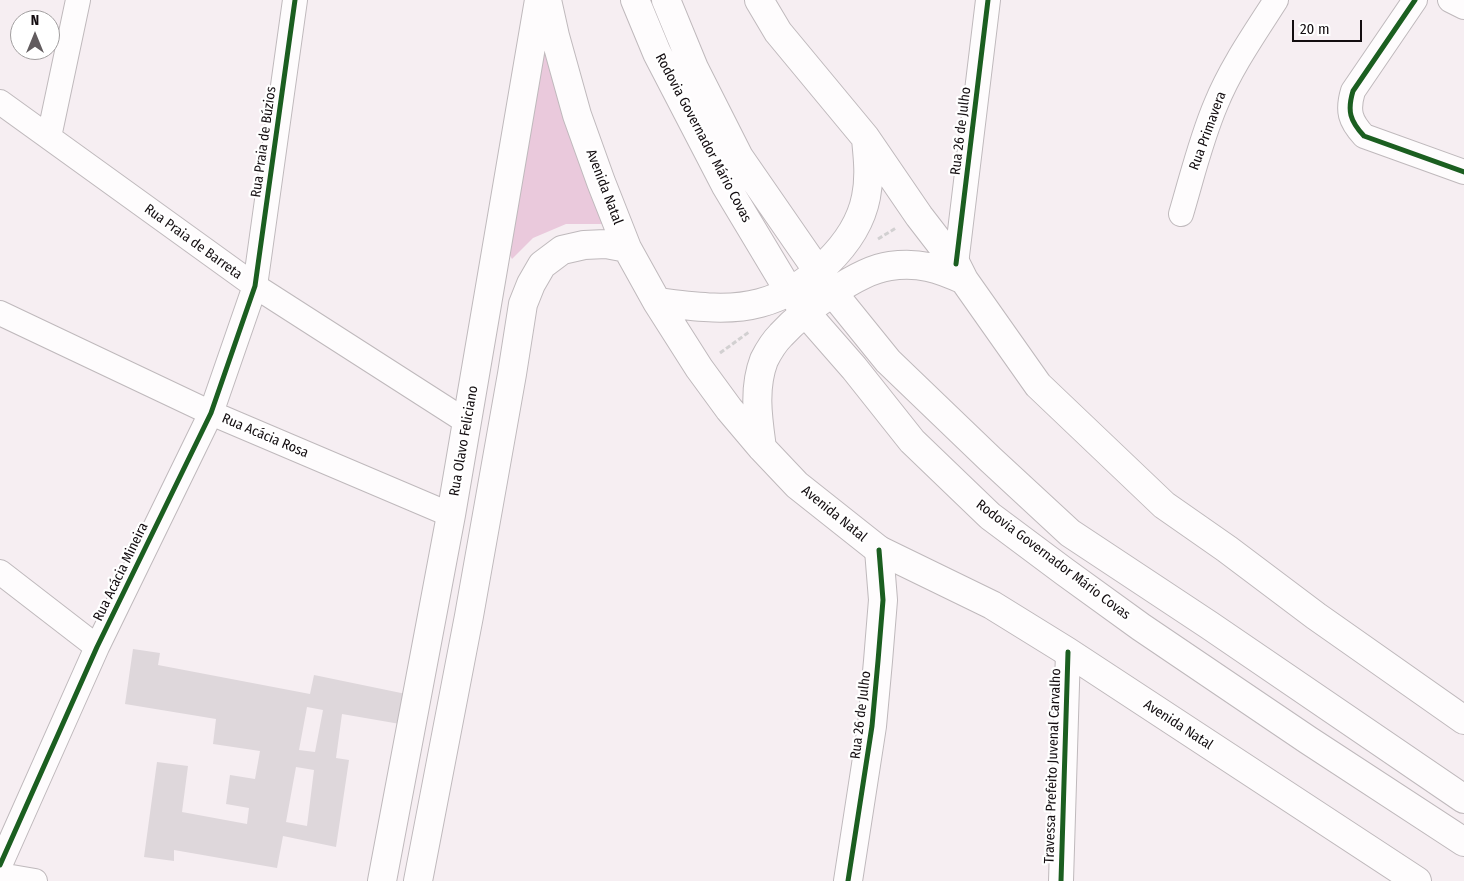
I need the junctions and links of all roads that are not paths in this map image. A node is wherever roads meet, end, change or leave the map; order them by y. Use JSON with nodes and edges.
{"nodes":[{"id":1,"x":78,"y":0,"type":"edge"},
{"id":2,"x":295,"y":0,"type":"edge"},
{"id":3,"x":539,"y":0,"type":"edge"},
{"id":4,"x":547,"y":0,"type":"edge"},
{"id":5,"x":636,"y":0,"type":"edge"},
{"id":6,"x":666,"y":0,"type":"edge"},
{"id":7,"x":759,"y":0,"type":"edge"},
{"id":8,"x":988,"y":0,"type":"edge"},
{"id":9,"x":1276,"y":0,"type":"edge"},
{"id":10,"x":1415,"y":0,"type":"edge"},
{"id":11,"x":1450,"y":0,"type":"edge"},
{"id":12,"x":1464,"y":7,"type":"edge"},
{"id":13,"x":0,"y":102,"type":"edge"},
{"id":14,"x":49,"y":137,"type":"junction"},
{"id":15,"x":865,"y":138,"type":"junction"},
{"id":16,"x":1464,"y":172,"type":"edge"},
{"id":17,"x":1182,"y":214,"type":"dead end"},
{"id":18,"x":627,"y":248,"type":"junction"},
{"id":19,"x":960,"y":272,"type":"junction"},
{"id":20,"x":826,"y":282,"type":"junction"},
{"id":21,"x":255,"y":286,"type":"junction"},
{"id":22,"x":657,"y":302,"type":"junction"},
{"id":23,"x":798,"y":302,"type":"junction"},
{"id":24,"x":0,"y":313,"type":"edge"},
{"id":25,"x":211,"y":413,"type":"junction"},
{"id":26,"x":467,"y":422,"type":"junction"},
{"id":27,"x":762,"y":448,"type":"junction"},
{"id":28,"x":452,"y":515,"type":"junction"},
{"id":29,"x":879,"y":550,"type":"junction"},
{"id":30,"x":0,"y":572,"type":"edge"},
{"id":31,"x":97,"y":647,"type":"junction"},
{"id":32,"x":1068,"y":652,"type":"junction"},
{"id":33,"x":1464,"y":720,"type":"edge"},
{"id":34,"x":1464,"y":799,"type":"edge"},
{"id":35,"x":1464,"y":842,"type":"edge"},
{"id":36,"x":0,"y":864,"type":"edge"},
{"id":37,"x":0,"y":875,"type":"edge"},
{"id":38,"x":35,"y":881,"type":"edge"},
{"id":39,"x":382,"y":881,"type":"edge"},
{"id":40,"x":418,"y":881,"type":"edge"},
{"id":41,"x":848,"y":881,"type":"edge"},
{"id":42,"x":1061,"y":881,"type":"edge"},
{"id":43,"x":1417,"y":881,"type":"edge"}],
"edges":[{"from":1,"to":14,"type":"street"},
{"from":2,"to":21,"type":"street","name":"Rua Praia de Búzios"},
{"from":3,"to":26,"type":"main road","name":"Rua Olavo Feliciano"},
{"from":4,"to":18,"type":"main road","name":"Avenida Natal"},
{"from":5,"to":23,"type":"main road","name":"Rodovia Governador Mário Covas"},
{"from":6,"to":20,"type":"main road","name":"Rodovia Governador Mário Covas"},
{"from":7,"to":15,"type":"main road"},
{"from":8,"to":19,"type":"street","name":"Rua 26 de Julho"},
{"from":9,"to":17,"type":"street","name":"Rua Primavera"},
{"from":10,"to":16,"type":"street"},
{"from":11,"to":12,"type":"street"},
{"from":13,"to":14,"type":"street","name":"Rua Praia de Barreta"},
{"from":14,"to":21,"type":"street","name":"Rua Praia de Barreta"},
{"from":15,"to":19,"type":"main road"},
{"from":15,"to":20,"type":"main road"},
{"from":18,"to":22,"type":"main road","name":"Avenida Natal"},
{"from":18,"to":40,"type":"main road"},
{"from":19,"to":20,"type":"main road"},
{"from":19,"to":33,"type":"main road"},
{"from":20,"to":23,"type":"main road"},
{"from":20,"to":34,"type":"main road","name":"Rodovia Governador Mário Covas"},
{"from":21,"to":25,"type":"street","name":"Rua Acácia Mineira"},
{"from":21,"to":26,"type":"street","name":"Rua Praia de Barreta"},
{"from":22,"to":23,"type":"main road"},
{"from":22,"to":27,"type":"main road","name":"Avenida Natal"},
{"from":23,"to":27,"type":"main road"},
{"from":23,"to":35,"type":"main road","name":"Rodovia Governador Mário Covas"},
{"from":24,"to":25,"type":"street","name":"Rua Acácia Rosa"},
{"from":25,"to":28,"type":"street","name":"Rua Acácia Rosa"},
{"from":25,"to":31,"type":"street","name":"Rua Acácia Mineira"},
{"from":26,"to":28,"type":"main road","name":"Rua Olavo Feliciano"},
{"from":27,"to":29,"type":"main road","name":"Avenida Natal"},
{"from":28,"to":39,"type":"main road","name":"Rua Olavo Feliciano"},
{"from":29,"to":32,"type":"main road","name":"Avenida Natal"},
{"from":29,"to":41,"type":"main road","name":"Rua 26 de Julho"},
{"from":30,"to":31,"type":"street"},
{"from":31,"to":36,"type":"street","name":"Rua Acácia Mineira"},
{"from":32,"to":42,"type":"street","name":"Travessa Prefeito Juvenal Carvalho"},
{"from":32,"to":43,"type":"main road","name":"Avenida Natal"},
{"from":37,"to":38,"type":"street"}]}
